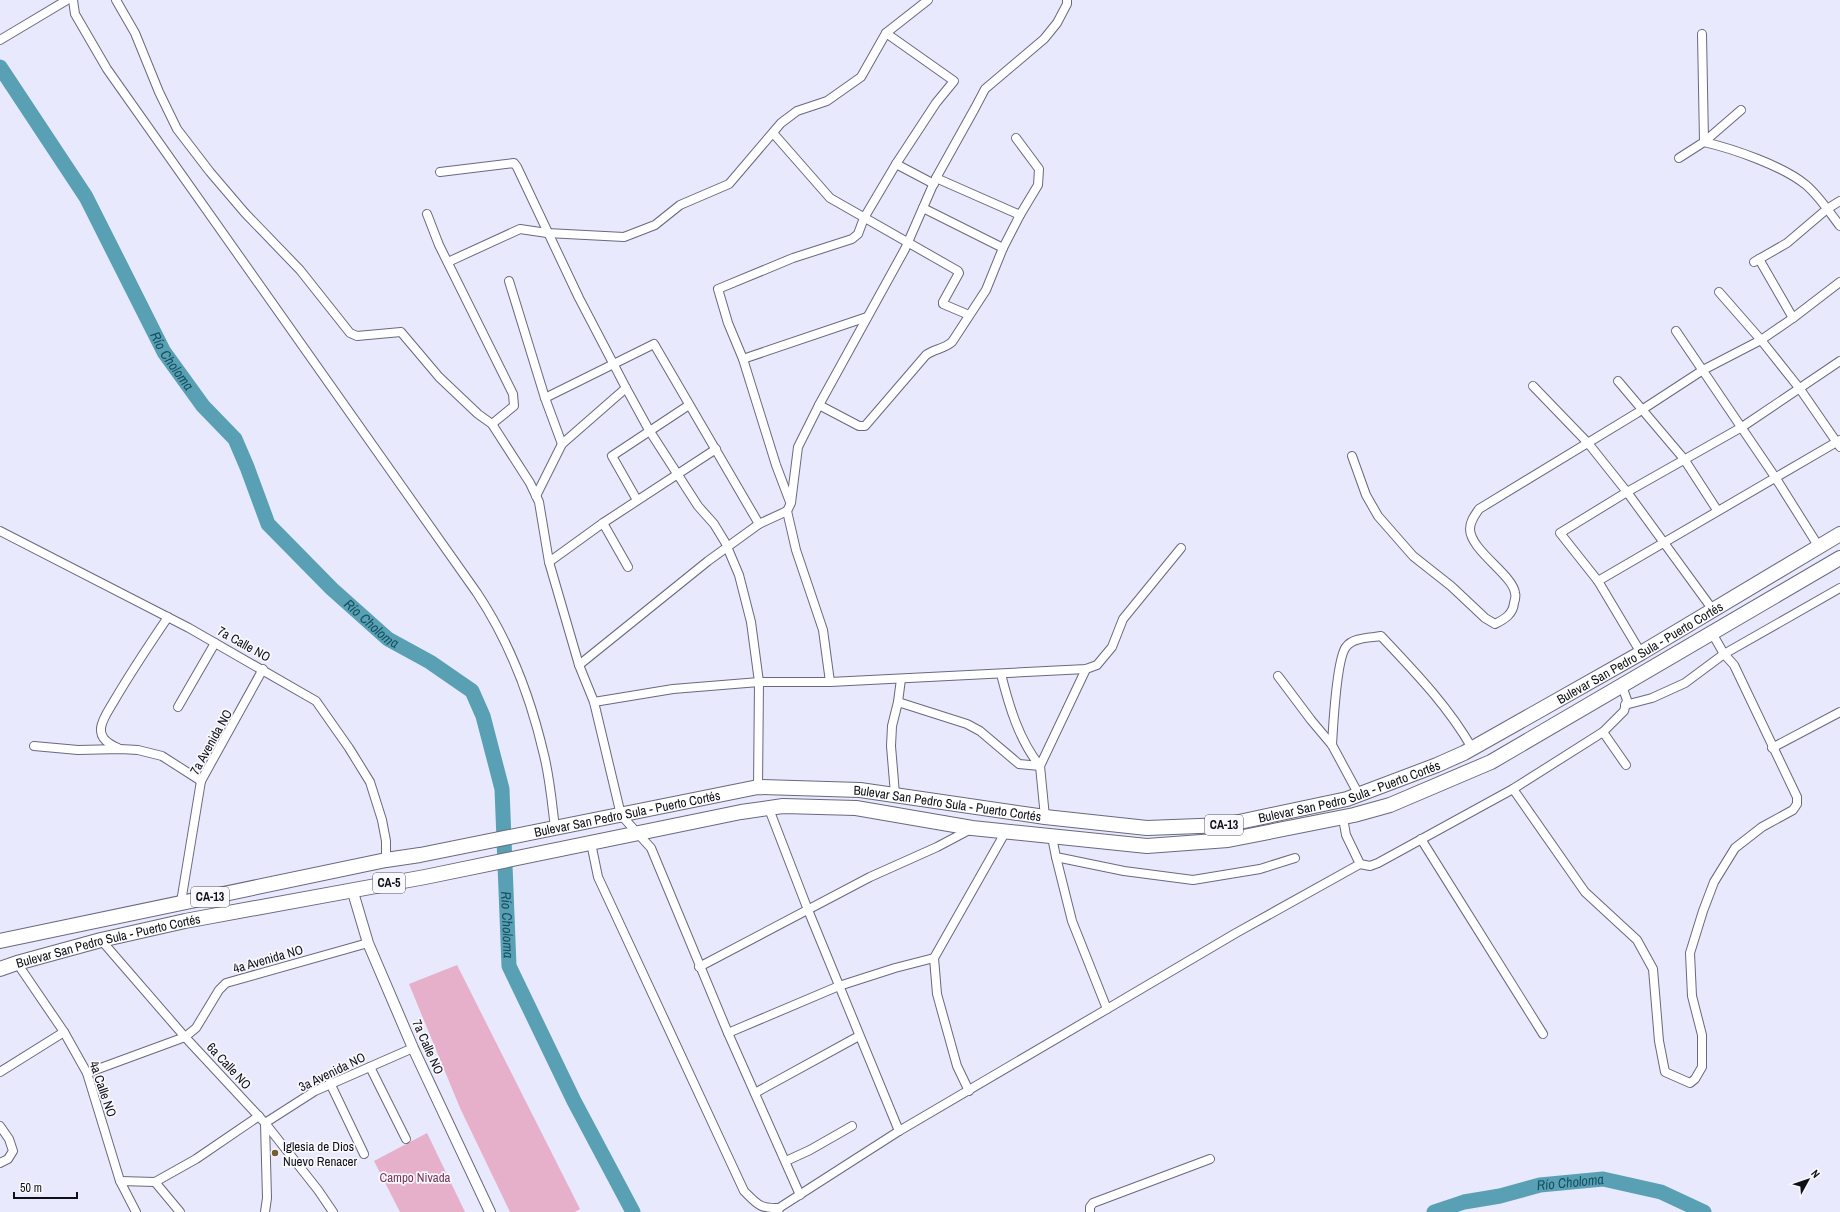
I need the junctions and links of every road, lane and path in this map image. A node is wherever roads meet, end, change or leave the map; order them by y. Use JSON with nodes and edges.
{"nodes":[{"id":1,"x":67,"y":0,"type":"edge"},
{"id":2,"x":73,"y":0,"type":"edge"},
{"id":3,"x":116,"y":0,"type":"edge"},
{"id":4,"x":928,"y":0,"type":"edge"},
{"id":5,"x":1068,"y":1,"type":"edge"},
{"id":6,"x":886,"y":33,"type":"junction"},
{"id":7,"x":1702,"y":34,"type":"dead end"},
{"id":8,"x":0,"y":40,"type":"edge"},
{"id":9,"x":1741,"y":110,"type":"dead end"},
{"id":10,"x":773,"y":133,"type":"junction"},
{"id":11,"x":1016,"y":138,"type":"dead end"},
{"id":12,"x":1704,"y":142,"type":"junction"},
{"id":13,"x":1679,"y":158,"type":"dead end"},
{"id":14,"x":896,"y":164,"type":"junction"},
{"id":15,"x":440,"y":172,"type":"dead end"},
{"id":16,"x":935,"y":181,"type":"junction"},
{"id":17,"x":1840,"y":201,"type":"edge"},
{"id":18,"x":923,"y":208,"type":"junction"},
{"id":19,"x":1827,"y":209,"type":"junction"},
{"id":20,"x":427,"y":214,"type":"dead end"},
{"id":21,"x":1020,"y":215,"type":"junction"},
{"id":22,"x":864,"y":218,"type":"junction"},
{"id":23,"x":1840,"y":226,"type":"edge"},
{"id":24,"x":547,"y":233,"type":"junction"},
{"id":25,"x":908,"y":243,"type":"junction"},
{"id":26,"x":1003,"y":248,"type":"junction"},
{"id":27,"x":448,"y":262,"type":"junction"},
{"id":28,"x":510,"y":282,"type":"dead end"},
{"id":29,"x":1840,"y":282,"type":"edge"},
{"id":30,"x":1719,"y":292,"type":"dead end"},
{"id":31,"x":969,"y":315,"type":"junction"},
{"id":32,"x":867,"y":318,"type":"junction"},
{"id":33,"x":1793,"y":318,"type":"junction"},
{"id":34,"x":1676,"y":331,"type":"dead end"},
{"id":35,"x":1761,"y":340,"type":"junction"},
{"id":36,"x":743,"y":359,"type":"junction"},
{"id":37,"x":1840,"y":361,"type":"edge"},
{"id":38,"x":614,"y":364,"type":"junction"},
{"id":39,"x":1703,"y":370,"type":"junction"},
{"id":40,"x":1618,"y":381,"type":"dead end"},
{"id":41,"x":1533,"y":386,"type":"dead end"},
{"id":42,"x":626,"y":388,"type":"junction"},
{"id":43,"x":1800,"y":389,"type":"junction"},
{"id":44,"x":545,"y":398,"type":"junction"},
{"id":45,"x":689,"y":405,"type":"junction"},
{"id":46,"x":819,"y":405,"type":"junction"},
{"id":47,"x":1642,"y":409,"type":"junction"},
{"id":48,"x":492,"y":424,"type":"junction"},
{"id":49,"x":1742,"y":427,"type":"junction"},
{"id":50,"x":649,"y":430,"type":"junction"},
{"id":51,"x":1588,"y":443,"type":"junction"},
{"id":52,"x":1839,"y":443,"type":"edge"},
{"id":53,"x":562,"y":444,"type":"junction"},
{"id":54,"x":716,"y":449,"type":"junction"},
{"id":55,"x":1352,"y":456,"type":"dead end"},
{"id":56,"x":1684,"y":459,"type":"junction"},
{"id":57,"x":678,"y":475,"type":"junction"},
{"id":58,"x":1775,"y":477,"type":"junction"},
{"id":59,"x":1627,"y":492,"type":"junction"},
{"id":60,"x":536,"y":496,"type":"junction"},
{"id":61,"x":637,"y":500,"type":"junction"},
{"id":62,"x":791,"y":503,"type":"junction"},
{"id":63,"x":1717,"y":510,"type":"junction"},
{"id":64,"x":787,"y":511,"type":"junction"},
{"id":65,"x":603,"y":523,"type":"junction"},
{"id":66,"x":759,"y":524,"type":"junction"},
{"id":67,"x":0,"y":531,"type":"edge"},
{"id":68,"x":1840,"y":534,"type":"edge"},
{"id":69,"x":1664,"y":543,"type":"junction"},
{"id":70,"x":727,"y":547,"type":"junction"},
{"id":71,"x":1819,"y":547,"type":"junction"},
{"id":72,"x":1181,"y":548,"type":"dead end"},
{"id":73,"x":1840,"y":558,"type":"edge"},
{"id":74,"x":549,"y":562,"type":"junction"},
{"id":75,"x":628,"y":567,"type":"dead end"},
{"id":76,"x":1598,"y":581,"type":"junction"},
{"id":77,"x":1840,"y":588,"type":"edge"},
{"id":78,"x":1713,"y":610,"type":"junction"},
{"id":79,"x":168,"y":617,"type":"junction"},
{"id":80,"x":1712,"y":633,"type":"junction"},
{"id":81,"x":215,"y":643,"type":"junction"},
{"id":82,"x":1641,"y":653,"type":"junction"},
{"id":83,"x":1724,"y":654,"type":"junction"},
{"id":84,"x":579,"y":665,"type":"junction"},
{"id":85,"x":263,"y":669,"type":"junction"},
{"id":86,"x":1086,"y":669,"type":"junction"},
{"id":87,"x":1001,"y":674,"type":"junction"},
{"id":88,"x":1278,"y":676,"type":"dead end"},
{"id":89,"x":901,"y":679,"type":"junction"},
{"id":90,"x":759,"y":682,"type":"junction"},
{"id":91,"x":830,"y":682,"type":"junction"},
{"id":92,"x":1622,"y":686,"type":"junction"},
{"id":93,"x":594,"y":702,"type":"junction"},
{"id":94,"x":898,"y":702,"type":"junction"},
{"id":95,"x":1625,"y":705,"type":"junction"},
{"id":96,"x":178,"y":707,"type":"dead end"},
{"id":97,"x":1840,"y":712,"type":"edge"},
{"id":98,"x":1603,"y":732,"type":"junction"},
{"id":99,"x":1332,"y":745,"type":"junction"},
{"id":100,"x":34,"y":746,"type":"dead end"},
{"id":101,"x":1472,"y":748,"type":"junction"},
{"id":102,"x":1772,"y":748,"type":"junction"},
{"id":103,"x":120,"y":749,"type":"junction"},
{"id":104,"x":1626,"y":765,"type":"dead end"},
{"id":105,"x":1040,"y":766,"type":"junction"},
{"id":106,"x":201,"y":781,"type":"junction"},
{"id":107,"x":758,"y":786,"type":"junction"},
{"id":108,"x":1513,"y":789,"type":"junction"},
{"id":109,"x":895,"y":794,"type":"junction"},
{"id":110,"x":1359,"y":794,"type":"junction"},
{"id":111,"x":769,"y":809,"type":"junction"},
{"id":112,"x":621,"y":815,"type":"junction"},
{"id":113,"x":1045,"y":818,"type":"junction"},
{"id":114,"x":1343,"y":818,"type":"junction"},
{"id":115,"x":972,"y":828,"type":"junction"},
{"id":116,"x":550,"y":829,"type":"junction"},
{"id":117,"x":1006,"y":831,"type":"junction"},
{"id":118,"x":637,"y":832,"type":"junction"},
{"id":119,"x":1052,"y":837,"type":"junction"},
{"id":120,"x":1421,"y":839,"type":"junction"},
{"id":121,"x":591,"y":843,"type":"junction"},
{"id":122,"x":1056,"y":857,"type":"junction"},
{"id":123,"x":1295,"y":858,"type":"dead end"},
{"id":124,"x":386,"y":860,"type":"junction"},
{"id":125,"x":1360,"y":864,"type":"junction"},
{"id":126,"x":426,"y":877,"type":"joint"},
{"id":127,"x":352,"y":890,"type":"junction"},
{"id":128,"x":182,"y":902,"type":"junction"},
{"id":129,"x":808,"y":910,"type":"junction"},
{"id":130,"x":101,"y":940,"type":"junction"},
{"id":131,"x":0,"y":941,"type":"edge"},
{"id":132,"x":368,"y":943,"type":"junction"},
{"id":133,"x":934,"y":958,"type":"junction"},
{"id":134,"x":17,"y":963,"type":"junction"},
{"id":135,"x":699,"y":967,"type":"junction"},
{"id":136,"x":0,"y":970,"type":"edge"},
{"id":137,"x":839,"y":986,"type":"junction"},
{"id":138,"x":1107,"y":1009,"type":"junction"},
{"id":139,"x":64,"y":1032,"type":"junction"},
{"id":140,"x":728,"y":1033,"type":"junction"},
{"id":141,"x":1543,"y":1034,"type":"dead end"},
{"id":142,"x":859,"y":1036,"type":"junction"},
{"id":143,"x":185,"y":1037,"type":"junction"},
{"id":144,"x":413,"y":1048,"type":"junction"},
{"id":145,"x":370,"y":1067,"type":"junction"},
{"id":146,"x":0,"y":1072,"type":"edge"},
{"id":147,"x":87,"y":1074,"type":"junction"},
{"id":148,"x":330,"y":1083,"type":"junction"},
{"id":149,"x":969,"y":1091,"type":"junction"},
{"id":150,"x":755,"y":1093,"type":"junction"},
{"id":151,"x":259,"y":1116,"type":"junction"},
{"id":152,"x":265,"y":1123,"type":"junction"},
{"id":153,"x":0,"y":1126,"type":"edge"},
{"id":154,"x":852,"y":1126,"type":"dead end"},
{"id":155,"x":899,"y":1132,"type":"junction"},
{"id":156,"x":406,"y":1139,"type":"dead end"},
{"id":157,"x":364,"y":1154,"type":"dead end"},
{"id":158,"x":1210,"y":1159,"type":"dead end"},
{"id":159,"x":786,"y":1161,"type":"junction"},
{"id":160,"x":0,"y":1163,"type":"edge"},
{"id":161,"x":120,"y":1181,"type":"junction"},
{"id":162,"x":156,"y":1182,"type":"junction"},
{"id":163,"x":800,"y":1195,"type":"junction"},
{"id":164,"x":776,"y":1211,"type":"edge"},
{"id":165,"x":136,"y":1212,"type":"edge"},
{"id":166,"x":180,"y":1212,"type":"edge"},
{"id":167,"x":265,"y":1212,"type":"edge"},
{"id":168,"x":333,"y":1212,"type":"edge"},
{"id":169,"x":490,"y":1212,"type":"edge"},
{"id":170,"x":1090,"y":1212,"type":"edge"}],
"edges":[{"from":1,"to":8,"type":"street"},
{"from":2,"to":116,"type":"street"},
{"from":3,"to":48,"type":"street"},
{"from":4,"to":6,"type":"street"},
{"from":5,"to":16,"type":"street"},
{"from":6,"to":10,"type":"street"},
{"from":6,"to":14,"type":"street"},
{"from":7,"to":12,"type":"street"},
{"from":9,"to":12,"type":"street"},
{"from":10,"to":22,"type":"street"},
{"from":10,"to":24,"type":"street"},
{"from":11,"to":21,"type":"street"},
{"from":12,"to":13,"type":"street"},
{"from":12,"to":19,"type":"street"},
{"from":14,"to":16,"type":"street"},
{"from":14,"to":22,"type":"street"},
{"from":15,"to":24,"type":"street"},
{"from":16,"to":18,"type":"street"},
{"from":16,"to":21,"type":"street"},
{"from":17,"to":19,"type":"street"},
{"from":18,"to":25,"type":"street"},
{"from":18,"to":26,"type":"street"},
{"from":19,"to":23,"type":"street"},
{"from":19,"to":33,"type":"street"},
{"from":20,"to":27,"type":"street"},
{"from":21,"to":26,"type":"street"},
{"from":22,"to":25,"type":"street"},
{"from":22,"to":36,"type":"street"},
{"from":24,"to":27,"type":"street"},
{"from":24,"to":38,"type":"street"},
{"from":25,"to":31,"type":"street"},
{"from":25,"to":32,"type":"street"},
{"from":26,"to":31,"type":"street"},
{"from":27,"to":48,"type":"street"},
{"from":28,"to":44,"type":"street"},
{"from":29,"to":33,"type":"street"},
{"from":30,"to":35,"type":"street"},
{"from":31,"to":46,"type":"street"},
{"from":32,"to":36,"type":"street"},
{"from":32,"to":46,"type":"street"},
{"from":33,"to":35,"type":"street"},
{"from":34,"to":39,"type":"street"},
{"from":35,"to":39,"type":"street"},
{"from":35,"to":43,"type":"street"},
{"from":36,"to":62,"type":"street"},
{"from":37,"to":43,"type":"street"},
{"from":38,"to":42,"type":"street"},
{"from":38,"to":44,"type":"street"},
{"from":38,"to":45,"type":"street"},
{"from":39,"to":47,"type":"street"},
{"from":39,"to":49,"type":"street"},
{"from":40,"to":47,"type":"street"},
{"from":41,"to":51,"type":"street"},
{"from":42,"to":50,"type":"street"},
{"from":42,"to":53,"type":"street"},
{"from":43,"to":49,"type":"street"},
{"from":43,"to":52,"type":"street"},
{"from":44,"to":53,"type":"street"},
{"from":45,"to":50,"type":"street"},
{"from":45,"to":54,"type":"street"},
{"from":46,"to":62,"type":"street"},
{"from":47,"to":51,"type":"street"},
{"from":47,"to":56,"type":"street"},
{"from":48,"to":60,"type":"street"},
{"from":49,"to":56,"type":"street"},
{"from":49,"to":58,"type":"street"},
{"from":50,"to":57,"type":"street"},
{"from":50,"to":61,"type":"street"},
{"from":51,"to":55,"type":"street"},
{"from":51,"to":59,"type":"street"},
{"from":52,"to":58,"type":"street"},
{"from":53,"to":60,"type":"street"},
{"from":54,"to":57,"type":"street"},
{"from":54,"to":66,"type":"street"},
{"from":56,"to":59,"type":"street"},
{"from":56,"to":63,"type":"street"},
{"from":57,"to":61,"type":"street"},
{"from":57,"to":70,"type":"street"},
{"from":58,"to":63,"type":"street"},
{"from":58,"to":71,"type":"street"},
{"from":59,"to":69,"type":"street"},
{"from":59,"to":76,"type":"street"},
{"from":60,"to":74,"type":"street"},
{"from":61,"to":65,"type":"street"},
{"from":62,"to":64,"type":"street"},
{"from":63,"to":69,"type":"street"},
{"from":64,"to":66,"type":"street"},
{"from":64,"to":91,"type":"street"},
{"from":65,"to":74,"type":"street"},
{"from":65,"to":75,"type":"street"},
{"from":66,"to":70,"type":"street"},
{"from":67,"to":79,"type":"street","name":"7a Calle NO"},
{"from":68,"to":71,"type":"highway","name":"Bulevar San Pedro Sula - Puerto Cortés","number":"CA-13"},
{"from":69,"to":76,"type":"street"},
{"from":69,"to":78,"type":"street"},
{"from":70,"to":84,"type":"street"},
{"from":70,"to":90,"type":"street"},
{"from":71,"to":78,"type":"highway","name":"Bulevar San Pedro Sula - Puerto Cortés","number":"CA-13"},
{"from":72,"to":86,"type":"street"},
{"from":73,"to":80,"type":"highway","name":"Bulevar San Pedro Sula - Puerto Cortés","number":"CA-13"},
{"from":74,"to":84,"type":"street"},
{"from":76,"to":82,"type":"street"},
{"from":77,"to":83,"type":"street"},
{"from":78,"to":82,"type":"highway","name":"Bulevar San Pedro Sula - Puerto Cortés","number":"CA-13"},
{"from":79,"to":81,"type":"street","name":"7a Calle NO"},
{"from":79,"to":103,"type":"street"},
{"from":80,"to":83,"type":"street"},
{"from":80,"to":92,"type":"highway","name":"Bulevar San Pedro Sula - Puerto Cortés","number":"CA-13"},
{"from":81,"to":85,"type":"street","name":"7a Calle NO"},
{"from":81,"to":96,"type":"street"},
{"from":82,"to":101,"type":"highway","name":"Bulevar San Pedro Sula - Puerto Cortés","number":"CA-13"},
{"from":83,"to":95,"type":"street"},
{"from":83,"to":102,"type":"street"},
{"from":84,"to":93,"type":"street"},
{"from":85,"to":106,"type":"street","name":"7a Avenida NO"},
{"from":85,"to":124,"type":"street","name":"7a Calle NO"},
{"from":86,"to":87,"type":"street"},
{"from":86,"to":105,"type":"street"},
{"from":87,"to":89,"type":"street"},
{"from":87,"to":105,"type":"street"},
{"from":88,"to":99,"type":"street"},
{"from":89,"to":91,"type":"street"},
{"from":89,"to":94,"type":"street"},
{"from":90,"to":91,"type":"street"},
{"from":90,"to":93,"type":"street"},
{"from":90,"to":107,"type":"street"},
{"from":92,"to":95,"type":"street"},
{"from":92,"to":114,"type":"highway","name":"Bulevar San Pedro Sula - Puerto Cortés","number":"CA-13"},
{"from":93,"to":112,"type":"street"},
{"from":94,"to":105,"type":"street"},
{"from":94,"to":109,"type":"street"},
{"from":95,"to":98,"type":"street"},
{"from":97,"to":102,"type":"street"},
{"from":98,"to":104,"type":"street"},
{"from":98,"to":108,"type":"street"},
{"from":99,"to":101,"type":"street"},
{"from":99,"to":110,"type":"street"},
{"from":100,"to":103,"type":"street"},
{"from":101,"to":110,"type":"highway","name":"Bulevar San Pedro Sula - Puerto Cortés","number":"CA-13"},
{"from":102,"to":108,"type":"street"},
{"from":103,"to":106,"type":"street"},
{"from":105,"to":113,"type":"street"},
{"from":106,"to":128,"type":"street","name":"7a Avenida NO"},
{"from":107,"to":109,"type":"highway","name":"Bulevar San Pedro Sula - Puerto Cortés","number":"CA-13"},
{"from":107,"to":112,"type":"highway","name":"Bulevar San Pedro Sula - Puerto Cortés","number":"CA-13"},
{"from":108,"to":120,"type":"street"},
{"from":109,"to":113,"type":"highway","name":"Bulevar San Pedro Sula - Puerto Cortés","number":"CA-13"},
{"from":110,"to":113,"type":"highway","name":"Bulevar San Pedro Sula - Puerto Cortés","number":"CA-13"},
{"from":111,"to":115,"type":"highway","name":"Bulevar San Pedro Sula - Puerto Cortés","number":"CA-13"},
{"from":111,"to":118,"type":"highway","name":"Bulevar San Pedro Sula - Puerto Cortés","number":"CA-13"},
{"from":111,"to":129,"type":"street"},
{"from":112,"to":116,"type":"highway","name":"Bulevar San Pedro Sula - Puerto Cortés","number":"CA-13"},
{"from":112,"to":118,"type":"street"},
{"from":114,"to":119,"type":"highway","name":"Bulevar San Pedro Sula - Puerto Cortés","number":"CA-13"},
{"from":114,"to":125,"type":"street"},
{"from":115,"to":117,"type":"highway","name":"Bulevar San Pedro Sula - Puerto Cortés","number":"CA-13"},
{"from":115,"to":129,"type":"street"},
{"from":116,"to":124,"type":"highway","name":"Bulevar San Pedro Sula - Puerto Cortés","number":"CA-13"},
{"from":117,"to":119,"type":"highway","name":"Bulevar San Pedro Sula - Puerto Cortés","number":"CA-13"},
{"from":117,"to":133,"type":"street"},
{"from":118,"to":121,"type":"highway","name":"Bulevar San Pedro Sula - Puerto Cortés","number":"CA-13"},
{"from":118,"to":135,"type":"street"},
{"from":119,"to":122,"type":"street"},
{"from":120,"to":125,"type":"street"},
{"from":120,"to":141,"type":"street"},
{"from":121,"to":126,"type":"highway","name":"Bulevar San Pedro Sula - Puerto Cortés","number":"CA-13"},
{"from":121,"to":164,"type":"street"},
{"from":122,"to":123,"type":"street"},
{"from":122,"to":138,"type":"street"},
{"from":124,"to":128,"type":"highway","name":"Bulevar San Pedro Sula - Puerto Cortés","number":"CA-13"},
{"from":125,"to":138,"type":"street"},
{"from":126,"to":127,"type":"highway","name":"Bulevar San Pedro Sula - Puerto Cortés","number":"CA-5"},
{"from":127,"to":130,"type":"highway","name":"Bulevar San Pedro Sula - Puerto Cortés","number":"CA-13"},
{"from":127,"to":132,"type":"street","name":"7a Calle NO"},
{"from":128,"to":131,"type":"highway","name":"Bulevar San Pedro Sula - Puerto Cortés","number":"CA-13"},
{"from":129,"to":135,"type":"street"},
{"from":129,"to":137,"type":"street"},
{"from":130,"to":134,"type":"highway","name":"Bulevar San Pedro Sula - Puerto Cortés","number":"CA-13"},
{"from":130,"to":143,"type":"street","name":"6a Calle NO"},
{"from":132,"to":143,"type":"street","name":"4a Avenida NO"},
{"from":132,"to":144,"type":"street","name":"7a Calle NO"},
{"from":133,"to":137,"type":"street"},
{"from":133,"to":149,"type":"street"},
{"from":134,"to":136,"type":"highway","name":"Bulevar San Pedro Sula - Puerto Cortés","number":"CA-13"},
{"from":134,"to":139,"type":"street","name":"4a Calle NO"},
{"from":135,"to":140,"type":"street"},
{"from":137,"to":140,"type":"street"},
{"from":137,"to":142,"type":"street"},
{"from":138,"to":149,"type":"street"},
{"from":139,"to":146,"type":"street"},
{"from":139,"to":147,"type":"street","name":"4a Calle NO"},
{"from":140,"to":150,"type":"street"},
{"from":142,"to":150,"type":"street"},
{"from":142,"to":155,"type":"street"},
{"from":143,"to":147,"type":"street","name":"4a Avenida NO"},
{"from":143,"to":151,"type":"street","name":"6a Calle NO"},
{"from":144,"to":145,"type":"street","name":"3a Avenida NO"},
{"from":144,"to":169,"type":"street","name":"7a Calle NO"},
{"from":145,"to":148,"type":"street","name":"3a Avenida NO"},
{"from":145,"to":156,"type":"street"},
{"from":147,"to":161,"type":"street","name":"4a Calle NO"},
{"from":148,"to":152,"type":"street","name":"3a Avenida NO"},
{"from":148,"to":157,"type":"street"},
{"from":149,"to":155,"type":"street"},
{"from":150,"to":159,"type":"street"},
{"from":151,"to":152,"type":"street","name":"6a Calle NO"},
{"from":151,"to":162,"type":"street"},
{"from":152,"to":167,"type":"street"},
{"from":152,"to":168,"type":"street","name":"6a Calle NO"},
{"from":153,"to":160,"type":"street"},
{"from":154,"to":159,"type":"street"},
{"from":155,"to":163,"type":"street"},
{"from":158,"to":170,"type":"street"},
{"from":159,"to":163,"type":"street"},
{"from":161,"to":162,"type":"street"},
{"from":161,"to":165,"type":"street","name":"4a Calle NO"},
{"from":162,"to":166,"type":"street"},
{"from":163,"to":164,"type":"street"}]}
